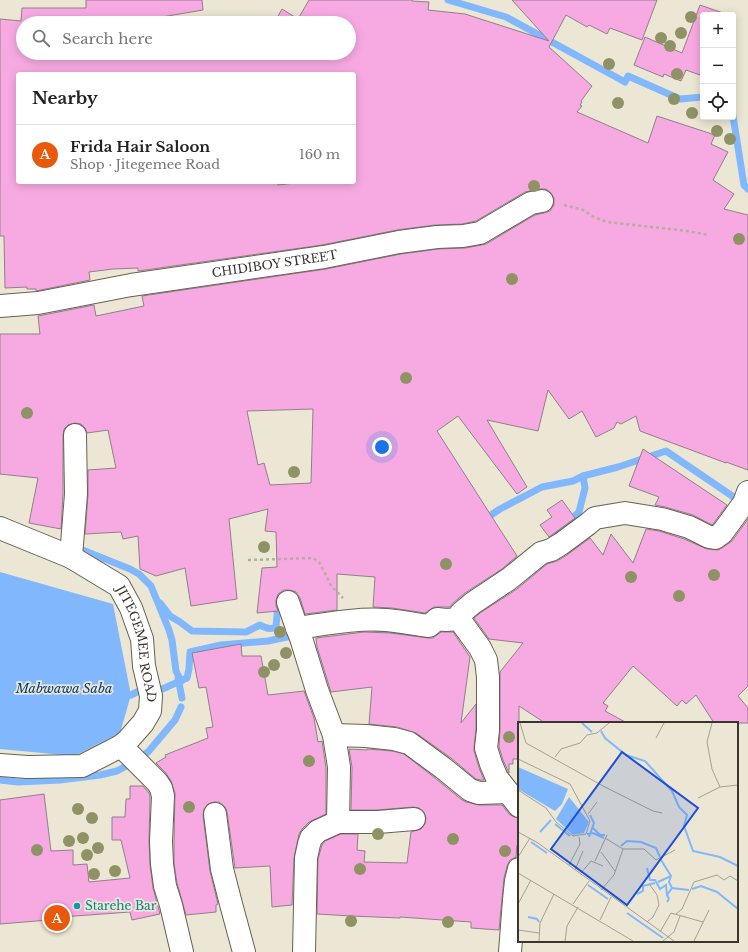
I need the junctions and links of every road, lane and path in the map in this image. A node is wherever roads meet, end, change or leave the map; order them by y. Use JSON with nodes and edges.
{"nodes":[{"id":1,"x":542,"y":201,"type":"joint"},
{"id":2,"x":709,"y":235,"type":"dead end"},
{"id":3,"x":0,"y":306,"type":"edge"},
{"id":4,"x":75,"y":435,"type":"dead end"},
{"id":5,"x":748,"y":492,"type":"edge"},
{"id":6,"x":0,"y":528,"type":"edge"},
{"id":7,"x":71,"y":557,"type":"junction"},
{"id":8,"x":248,"y":560,"type":"dead end"},
{"id":9,"x":288,"y":602,"type":"dead end"},
{"id":10,"x":459,"y":619,"type":"junction"},
{"id":11,"x":364,"y":620,"type":"junction"},
{"id":12,"x":296,"y":628,"type":"junction"},
{"id":13,"x":334,"y":735,"type":"junction"},
{"id":14,"x":121,"y":746,"type":"junction"},
{"id":15,"x":0,"y":765,"type":"edge"},
{"id":16,"x":513,"y":799,"type":"edge"},
{"id":17,"x":215,"y":814,"type":"dead end"},
{"id":18,"x":414,"y":819,"type":"dead end"},
{"id":19,"x":338,"y":822,"type":"junction"},
{"id":20,"x":518,"y":873,"type":"edge"},
{"id":21,"x":182,"y":952,"type":"edge"},
{"id":22,"x":244,"y":952,"type":"edge"},
{"id":23,"x":304,"y":952,"type":"edge"},
{"id":24,"x":510,"y":952,"type":"edge"}],
"edges":[{"from":1,"to":2,"type":"path"},
{"from":1,"to":3,"type":"street","name":"CHIDIBOY STREET"},
{"from":4,"to":7,"type":"street"},
{"from":5,"to":10,"type":"street"},
{"from":6,"to":7,"type":"street","name":"JITEGEMEE ROAD"},
{"from":7,"to":14,"type":"street","name":"JITEGEMEE ROAD"},
{"from":8,"to":11,"type":"path"},
{"from":9,"to":12,"type":"street"},
{"from":10,"to":11,"type":"street"},
{"from":10,"to":16,"type":"street"},
{"from":11,"to":12,"type":"street"},
{"from":12,"to":13,"type":"street"},
{"from":13,"to":16,"type":"street"},
{"from":13,"to":19,"type":"street"},
{"from":14,"to":15,"type":"street","name":"JITEGEMEE ROAD"},
{"from":14,"to":21,"type":"street"},
{"from":17,"to":22,"type":"street"},
{"from":18,"to":19,"type":"street"},
{"from":19,"to":23,"type":"street"},
{"from":20,"to":24,"type":"street"}]}
